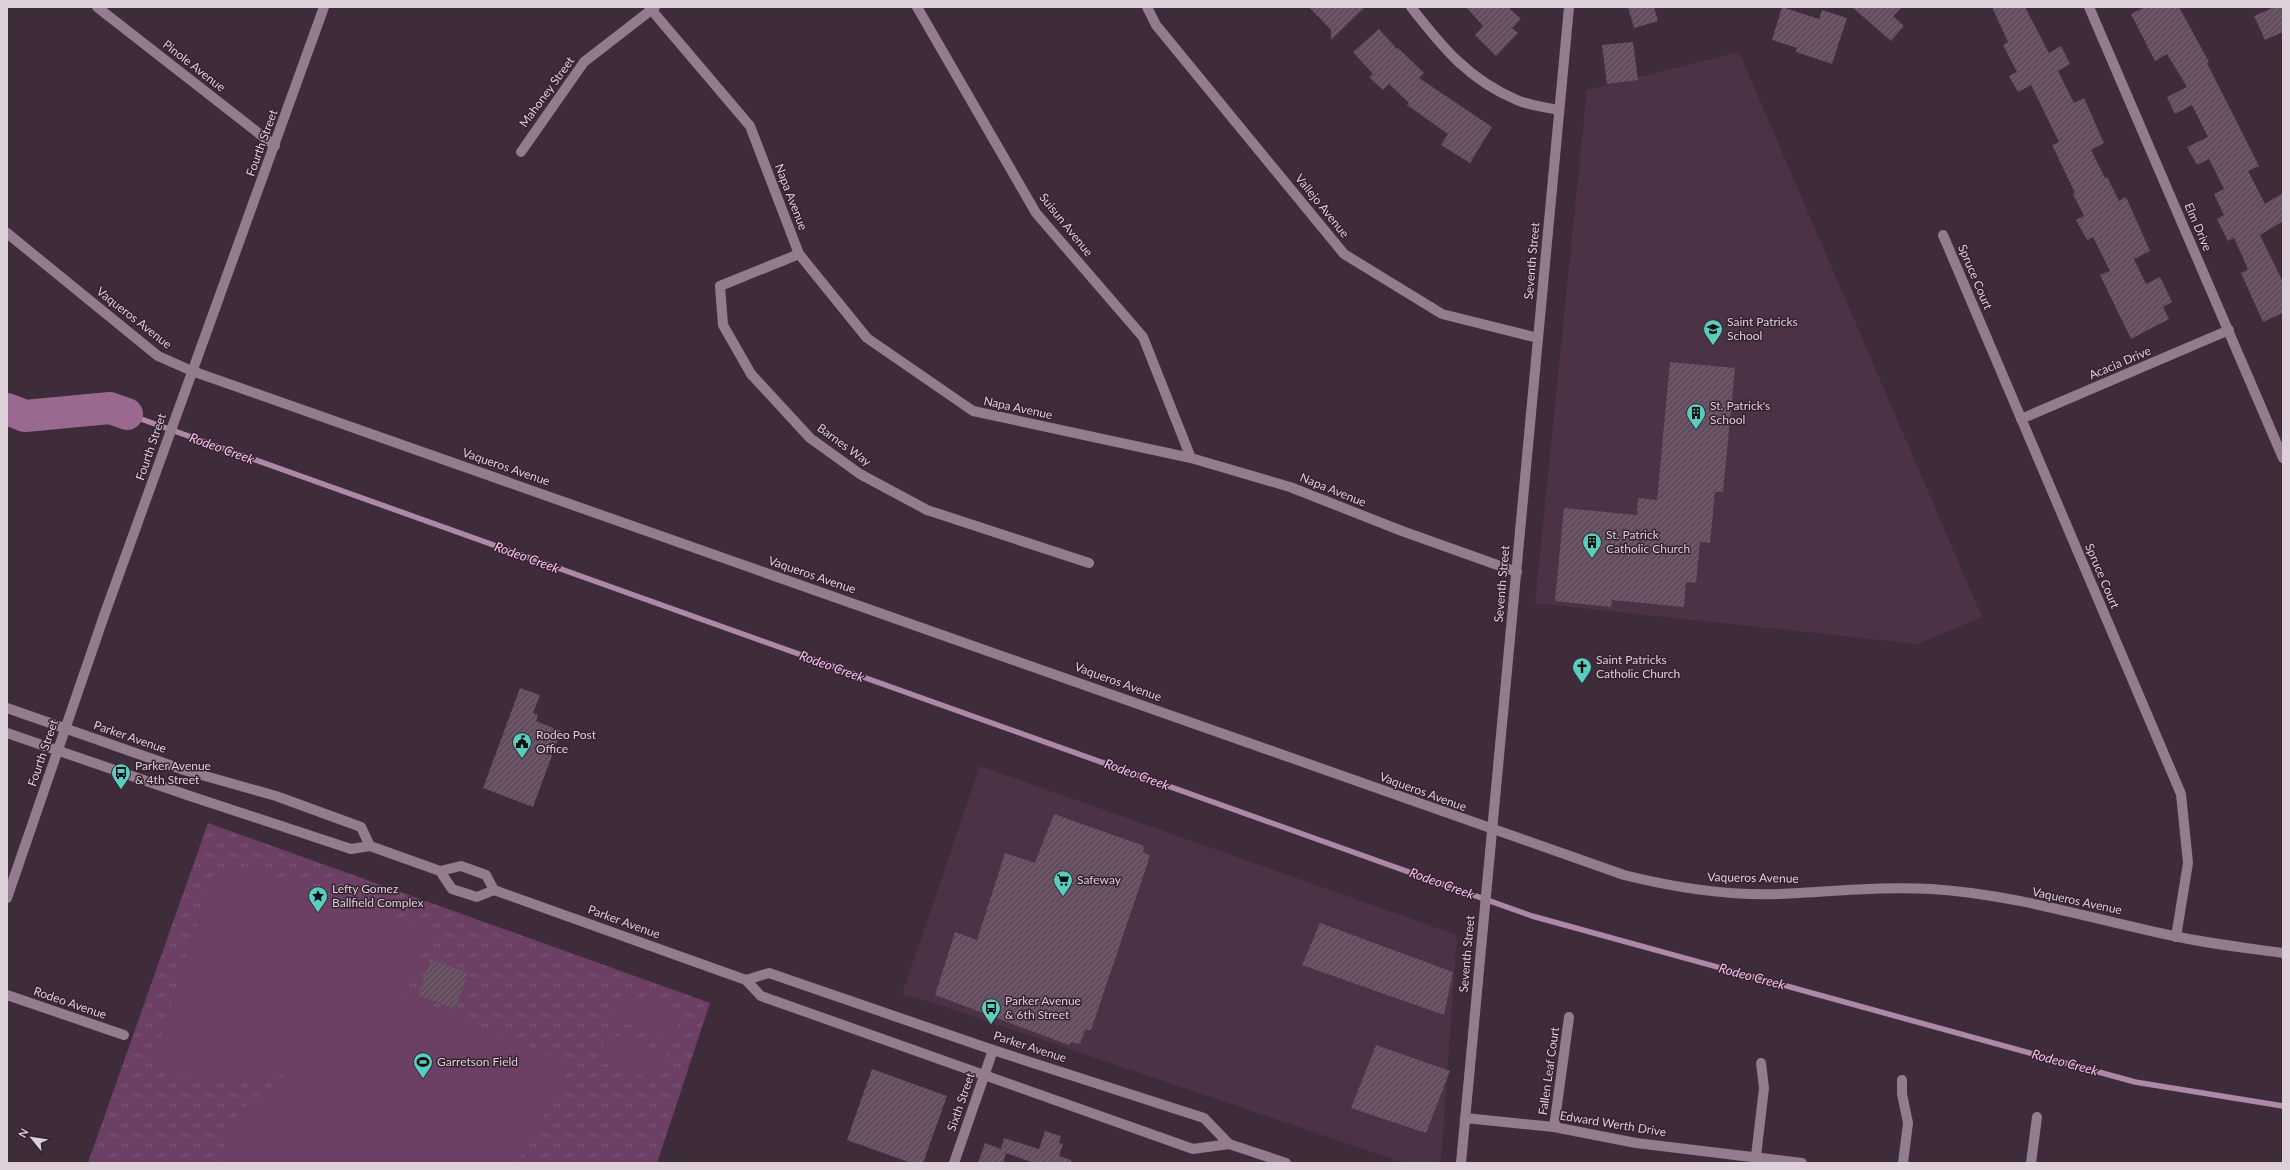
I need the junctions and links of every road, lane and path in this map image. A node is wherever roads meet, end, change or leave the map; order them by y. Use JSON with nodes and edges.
{"nodes":[{"id":1,"x":97,"y":7,"type":"edge"},
{"id":2,"x":324,"y":7,"type":"edge"},
{"id":3,"x":917,"y":7,"type":"edge"},
{"id":4,"x":1147,"y":7,"type":"edge"},
{"id":5,"x":1411,"y":7,"type":"edge"},
{"id":6,"x":1569,"y":7,"type":"edge"},
{"id":7,"x":2089,"y":7,"type":"edge"},
{"id":8,"x":652,"y":8,"type":"edge"},
{"id":9,"x":1559,"y":110,"type":"junction"},
{"id":10,"x":275,"y":146,"type":"junction"},
{"id":11,"x":521,"y":152,"type":"dead end"},
{"id":12,"x":7,"y":233,"type":"edge"},
{"id":13,"x":1943,"y":235,"type":"dead end"},
{"id":14,"x":799,"y":254,"type":"junction"},
{"id":15,"x":2229,"y":330,"type":"junction"},
{"id":16,"x":1538,"y":338,"type":"junction"},
{"id":17,"x":192,"y":371,"type":"junction"},
{"id":18,"x":2021,"y":419,"type":"junction"},
{"id":19,"x":1191,"y":458,"type":"junction"},
{"id":20,"x":2283,"y":458,"type":"edge"},
{"id":21,"x":1089,"y":563,"type":"dead end"},
{"id":22,"x":1517,"y":572,"type":"junction"},
{"id":23,"x":7,"y":708,"type":"edge"},
{"id":24,"x":65,"y":729,"type":"junction"},
{"id":25,"x":7,"y":733,"type":"edge"},
{"id":26,"x":58,"y":751,"type":"junction"},
{"id":27,"x":1492,"y":830,"type":"junction"},
{"id":28,"x":370,"y":846,"type":"junction"},
{"id":29,"x":440,"y":871,"type":"junction"},
{"id":30,"x":494,"y":890,"type":"junction"},
{"id":31,"x":7,"y":898,"type":"edge"},
{"id":32,"x":2176,"y":936,"type":"junction"},
{"id":33,"x":2283,"y":954,"type":"edge"},
{"id":34,"x":746,"y":980,"type":"junction"},
{"id":35,"x":7,"y":995,"type":"edge"},
{"id":36,"x":1569,"y":1017,"type":"dead end"},
{"id":37,"x":124,"y":1035,"type":"dead end"},
{"id":38,"x":993,"y":1050,"type":"junction"},
{"id":39,"x":1761,"y":1063,"type":"dead end"},
{"id":40,"x":984,"y":1075,"type":"junction"},
{"id":41,"x":1902,"y":1080,"type":"dead end"},
{"id":42,"x":2037,"y":1117,"type":"dead end"},
{"id":43,"x":1466,"y":1118,"type":"junction"},
{"id":44,"x":1554,"y":1127,"type":"junction"},
{"id":45,"x":1229,"y":1144,"type":"junction"},
{"id":46,"x":1756,"y":1156,"type":"junction"},
{"id":47,"x":954,"y":1163,"type":"edge"},
{"id":48,"x":1286,"y":1163,"type":"edge"},
{"id":49,"x":1461,"y":1163,"type":"edge"},
{"id":50,"x":1802,"y":1163,"type":"edge"},
{"id":51,"x":1903,"y":1163,"type":"edge"},
{"id":52,"x":2031,"y":1163,"type":"edge"}],
"edges":[{"from":1,"to":10,"type":"street","name":"Pinole Avenue"},
{"from":2,"to":10,"type":"street","name":"Fourth Street"},
{"from":3,"to":19,"type":"street","name":"Suisun Avenue"},
{"from":4,"to":16,"type":"street","name":"Vallejo Avenue"},
{"from":5,"to":9,"type":"street"},
{"from":6,"to":9,"type":"street","name":"Seventh Street"},
{"from":7,"to":15,"type":"street","name":"Elm Drive"},
{"from":8,"to":11,"type":"street","name":"Mahoney Street"},
{"from":8,"to":14,"type":"street","name":"Napa Avenue"},
{"from":9,"to":16,"type":"street","name":"Seventh Street"},
{"from":10,"to":17,"type":"street","name":"Fourth Street"},
{"from":12,"to":17,"type":"street","name":"Vaqueros Avenue"},
{"from":13,"to":18,"type":"street","name":"Spruce Court"},
{"from":14,"to":19,"type":"street","name":"Napa Avenue"},
{"from":14,"to":21,"type":"street","name":"Barnes Way"},
{"from":15,"to":18,"type":"street","name":"Acacia Drive"},
{"from":15,"to":20,"type":"street","name":"Elm Drive"},
{"from":16,"to":22,"type":"street","name":"Seventh Street"},
{"from":17,"to":24,"type":"street","name":"Fourth Street"},
{"from":17,"to":27,"type":"street","name":"Vaqueros Avenue"},
{"from":18,"to":32,"type":"street","name":"Spruce Court"},
{"from":19,"to":22,"type":"street","name":"Napa Avenue"},
{"from":22,"to":27,"type":"street","name":"Seventh Street"},
{"from":23,"to":24,"type":"street","name":"Parker Avenue"},
{"from":24,"to":26,"type":"street","name":"Fourth Street"},
{"from":24,"to":28,"type":"street","name":"Parker Avenue"},
{"from":25,"to":26,"type":"street"},
{"from":26,"to":28,"type":"street"},
{"from":26,"to":31,"type":"street","name":"Fourth Street"},
{"from":27,"to":32,"type":"street","name":"Vaqueros Avenue"},
{"from":27,"to":43,"type":"street","name":"Seventh Street"},
{"from":28,"to":29,"type":"street"},
{"from":29,"to":30,"type":"street"},
{"from":29,"to":30,"type":"street"},
{"from":30,"to":34,"type":"street","name":"Parker Avenue"},
{"from":32,"to":33,"type":"street","name":"Vaqueros Avenue"},
{"from":34,"to":38,"type":"street","name":"Parker Avenue"},
{"from":34,"to":40,"type":"street","name":"Parker Avenue"},
{"from":35,"to":37,"type":"street","name":"Rodeo Avenue"},
{"from":36,"to":44,"type":"street","name":"Fallen Leaf Court"},
{"from":38,"to":40,"type":"street","name":"Sixth Street"},
{"from":38,"to":45,"type":"street","name":"Parker Avenue"},
{"from":39,"to":46,"type":"street"},
{"from":40,"to":45,"type":"street","name":"Parker Avenue"},
{"from":40,"to":47,"type":"street","name":"Sixth Street"},
{"from":41,"to":51,"type":"street"},
{"from":42,"to":52,"type":"street"},
{"from":43,"to":44,"type":"street","name":"Edward Werth Drive"},
{"from":43,"to":49,"type":"street","name":"Seventh Street"},
{"from":44,"to":46,"type":"street","name":"Edward Werth Drive"},
{"from":45,"to":48,"type":"street","name":"Parker Avenue"},
{"from":46,"to":50,"type":"street","name":"Edward Werth Drive"}]}
